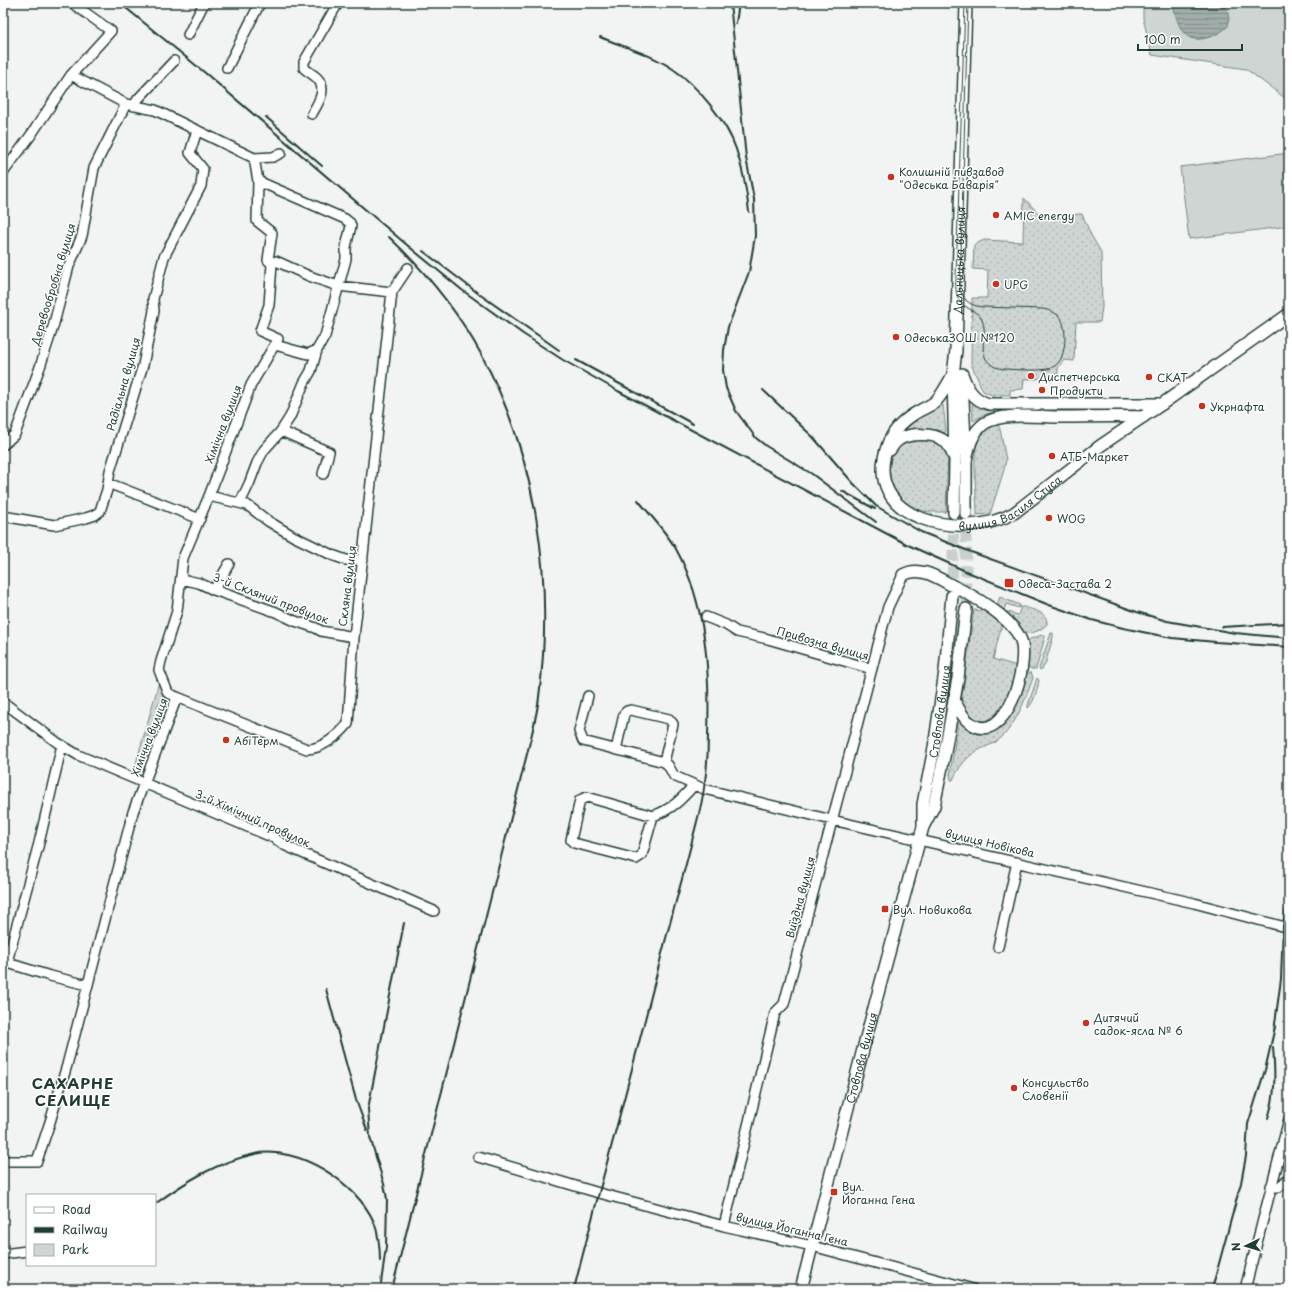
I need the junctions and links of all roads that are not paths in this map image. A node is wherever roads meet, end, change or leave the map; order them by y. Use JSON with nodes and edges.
{"nodes":[{"id":1,"x":72,"y":3,"type":"edge"},
{"id":2,"x":204,"y":3,"type":"edge"},
{"id":3,"x":260,"y":3,"type":"edge"},
{"id":4,"x":338,"y":3,"type":"edge"},
{"id":5,"x":966,"y":3,"type":"edge"},
{"id":6,"x":188,"y":35,"type":"dead end"},
{"id":7,"x":174,"y":61,"type":"dead end"},
{"id":8,"x":227,"y":68,"type":"dead end"},
{"id":9,"x":71,"y":75,"type":"junction"},
{"id":10,"x":130,"y":105,"type":"junction"},
{"id":11,"x":312,"y":114,"type":"dead end"},
{"id":12,"x":197,"y":130,"type":"junction"},
{"id":13,"x":281,"y":153,"type":"dead end"},
{"id":14,"x":254,"y":158,"type":"junction"},
{"id":15,"x":7,"y":161,"type":"edge"},
{"id":16,"x":3,"y":173,"type":"edge"},
{"id":17,"x":258,"y":181,"type":"junction"},
{"id":18,"x":272,"y":264,"type":"junction"},
{"id":19,"x":408,"y":268,"type":"dead end"},
{"id":20,"x":338,"y":286,"type":"junction"},
{"id":21,"x":392,"y":292,"type":"junction"},
{"id":22,"x":1289,"y":314,"type":"edge"},
{"id":23,"x":276,"y":345,"type":"junction"},
{"id":24,"x":317,"y":350,"type":"junction"},
{"id":25,"x":958,"y":375,"type":"junction"},
{"id":26,"x":1162,"y":404,"type":"junction"},
{"id":27,"x":1143,"y":417,"type":"junction"},
{"id":28,"x":281,"y":431,"type":"junction"},
{"id":29,"x":3,"y":446,"type":"edge"},
{"id":30,"x":885,"y":457,"type":"junction"},
{"id":31,"x":960,"y":460,"type":"junction"},
{"id":32,"x":324,"y":474,"type":"dead end"},
{"id":33,"x":108,"y":483,"type":"junction"},
{"id":34,"x":209,"y":496,"type":"junction"},
{"id":35,"x":240,"y":503,"type":"junction"},
{"id":36,"x":954,"y":513,"type":"tunnel mouth"},
{"id":37,"x":966,"y":514,"type":"tunnel mouth"},
{"id":38,"x":3,"y":516,"type":"edge"},
{"id":39,"x":200,"y":519,"type":"junction"},
{"id":40,"x":363,"y":560,"type":"junction"},
{"id":41,"x":229,"y":564,"type":"dead end"},
{"id":42,"x":903,"y":575,"type":"joint"},
{"id":43,"x":181,"y":579,"type":"junction"},
{"id":44,"x":214,"y":590,"type":"junction"},
{"id":45,"x":952,"y":596,"type":"tunnel mouth"},
{"id":46,"x":966,"y":609,"type":"tunnel mouth"},
{"id":47,"x":706,"y":617,"type":"dead end"},
{"id":48,"x":354,"y":637,"type":"junction"},
{"id":49,"x":872,"y":669,"type":"junction"},
{"id":50,"x":588,"y":696,"type":"dead end"},
{"id":51,"x":177,"y":697,"type":"junction"},
{"id":52,"x":954,"y":700,"type":"junction"},
{"id":53,"x":3,"y":702,"type":"edge"},
{"id":54,"x":62,"y":746,"type":"junction"},
{"id":55,"x":616,"y":750,"type":"junction"},
{"id":56,"x":664,"y":762,"type":"junction"},
{"id":57,"x":144,"y":783,"type":"junction"},
{"id":58,"x":692,"y":789,"type":"junction"},
{"id":59,"x":653,"y":816,"type":"junction"},
{"id":60,"x":832,"y":820,"type":"junction"},
{"id":61,"x":923,"y":827,"type":"junction"},
{"id":62,"x":920,"y":840,"type":"junction"},
{"id":63,"x":1017,"y":862,"type":"junction"},
{"id":64,"x":434,"y":911,"type":"dead end"},
{"id":65,"x":1289,"y":928,"type":"edge"},
{"id":66,"x":998,"y":947,"type":"dead end"},
{"id":67,"x":88,"y":985,"type":"junction"},
{"id":68,"x":1289,"y":1119,"type":"edge"},
{"id":69,"x":478,"y":1157,"type":"dead end"},
{"id":70,"x":3,"y":1161,"type":"edge"},
{"id":71,"x":1289,"y":1178,"type":"edge"},
{"id":72,"x":1271,"y":1186,"type":"junction"},
{"id":73,"x":724,"y":1226,"type":"junction"},
{"id":74,"x":812,"y":1246,"type":"junction"},
{"id":75,"x":26,"y":1251,"type":"edge"},
{"id":76,"x":3,"y":1254,"type":"edge"},
{"id":77,"x":801,"y":1289,"type":"edge"},
{"id":78,"x":973,"y":1289,"type":"edge"},
{"id":79,"x":1245,"y":1289,"type":"edge"}],
"edges":[{"from":1,"to":9,"type":"street"},
{"from":2,"to":6,"type":"street"},
{"from":3,"to":8,"type":"street"},
{"from":4,"to":11,"type":"street"},
{"from":5,"to":25,"type":"main road","name":"Дальницька вулиця"},
{"from":7,"to":10,"type":"street","name":"Деревообробна вулиця"},
{"from":9,"to":10,"type":"street"},
{"from":9,"to":15,"type":"street"},
{"from":10,"to":12,"type":"street"},
{"from":10,"to":29,"type":"street","name":"Деревообробна вулиця"},
{"from":12,"to":14,"type":"street"},
{"from":12,"to":33,"type":"street","name":"Радіальна вулиця"},
{"from":13,"to":14,"type":"street"},
{"from":14,"to":17,"type":"street"},
{"from":15,"to":16,"type":"street"},
{"from":17,"to":18,"type":"street"},
{"from":17,"to":20,"type":"street"},
{"from":18,"to":20,"type":"street"},
{"from":18,"to":23,"type":"street"},
{"from":19,"to":21,"type":"street","name":"Скляна вулиця"},
{"from":20,"to":21,"type":"street"},
{"from":20,"to":24,"type":"street"},
{"from":21,"to":40,"type":"street","name":"Скляна вулиця"},
{"from":22,"to":26,"type":"main road","name":"вулиця Василя Стуса"},
{"from":23,"to":24,"type":"street"},
{"from":23,"to":34,"type":"street","name":"Хімічна вулиця"},
{"from":24,"to":28,"type":"street"},
{"from":25,"to":26,"type":"main road"},
{"from":25,"to":30,"type":"main road","name":"вулиця Василя Стуса"},
{"from":25,"to":31,"type":"main road","name":"Дальницька вулиця"},
{"from":26,"to":27,"type":"main road","name":"вулиця Василя Стуса"},
{"from":27,"to":30,"type":"main road","name":"вулиця Василя Стуса"},
{"from":27,"to":31,"type":"main road"},
{"from":28,"to":32,"type":"street"},
{"from":28,"to":35,"type":"street"},
{"from":30,"to":31,"type":"main road"},
{"from":31,"to":36,"type":"main road","name":"Дальницька вулиця"},
{"from":31,"to":37,"type":"main road","name":"Дальницька вулиця"},
{"from":33,"to":38,"type":"street","name":"Радіальна вулиця"},
{"from":33,"to":39,"type":"street"},
{"from":34,"to":35,"type":"street"},
{"from":34,"to":39,"type":"street","name":"Хімічна вулиця"},
{"from":35,"to":40,"type":"street"},
{"from":39,"to":43,"type":"street","name":"Хімічна вулиця"},
{"from":40,"to":48,"type":"street","name":"Скляна вулиця"},
{"from":41,"to":44,"type":"street"},
{"from":42,"to":49,"type":"street","name":"Виїздна вулиця"},
{"from":42,"to":52,"type":"main road"},
{"from":43,"to":44,"type":"street","name":"3-й Скляний провулок"},
{"from":43,"to":51,"type":"street","name":"Хімічна вулиця"},
{"from":44,"to":48,"type":"street","name":"3-й Скляний провулок"},
{"from":45,"to":61,"type":"main road","name":"Стовпова вулиця"},
{"from":46,"to":52,"type":"main road","name":"Стовпова вулиця"},
{"from":47,"to":49,"type":"street","name":"Привозна вулиця"},
{"from":48,"to":51,"type":"street","name":"Скляна вулиця"},
{"from":49,"to":60,"type":"street","name":"Виїздна вулиця"},
{"from":50,"to":55,"type":"street"},
{"from":51,"to":57,"type":"street","name":"Хімічна вулиця"},
{"from":52,"to":61,"type":"main road","name":"Стовпова вулиця"},
{"from":53,"to":54,"type":"street","name":"3-й Хімічний провулок"},
{"from":54,"to":57,"type":"street","name":"3-й Хімічний провулок"},
{"from":54,"to":67,"type":"street"},
{"from":55,"to":56,"type":"street"},
{"from":55,"to":56,"type":"street"},
{"from":56,"to":58,"type":"street","name":"вулиця Новікова"},
{"from":57,"to":64,"type":"street","name":"3-й Хімічний провулок"},
{"from":57,"to":67,"type":"street","name":"Хімічна вулиця"},
{"from":58,"to":59,"type":"street"},
{"from":58,"to":60,"type":"street","name":"вулиця Новікова"},
{"from":59,"to":59,"type":"street"},
{"from":60,"to":62,"type":"street","name":"вулиця Новікова"},
{"from":60,"to":73,"type":"street","name":"Виїздна вулиця"},
{"from":61,"to":62,"type":"main road","name":"Стовпова вулиця"},
{"from":62,"to":63,"type":"street","name":"вулиця Новікова"},
{"from":62,"to":74,"type":"main road","name":"Стовпова вулиця"},
{"from":63,"to":65,"type":"street","name":"вулиця Новікова"},
{"from":63,"to":66,"type":"street"},
{"from":67,"to":70,"type":"street","name":"Хімічна вулиця"},
{"from":68,"to":72,"type":"street"},
{"from":69,"to":73,"type":"street","name":"вулиця Йоганна Гена"},
{"from":71,"to":72,"type":"street"},
{"from":72,"to":79,"type":"street"},
{"from":73,"to":74,"type":"street","name":"вулиця Йоганна Гена"},
{"from":74,"to":77,"type":"main road","name":"Стовпова вулиця"},
{"from":74,"to":78,"type":"street","name":"вулиця Йоганна Гена"},
{"from":75,"to":76,"type":"street"}]}
